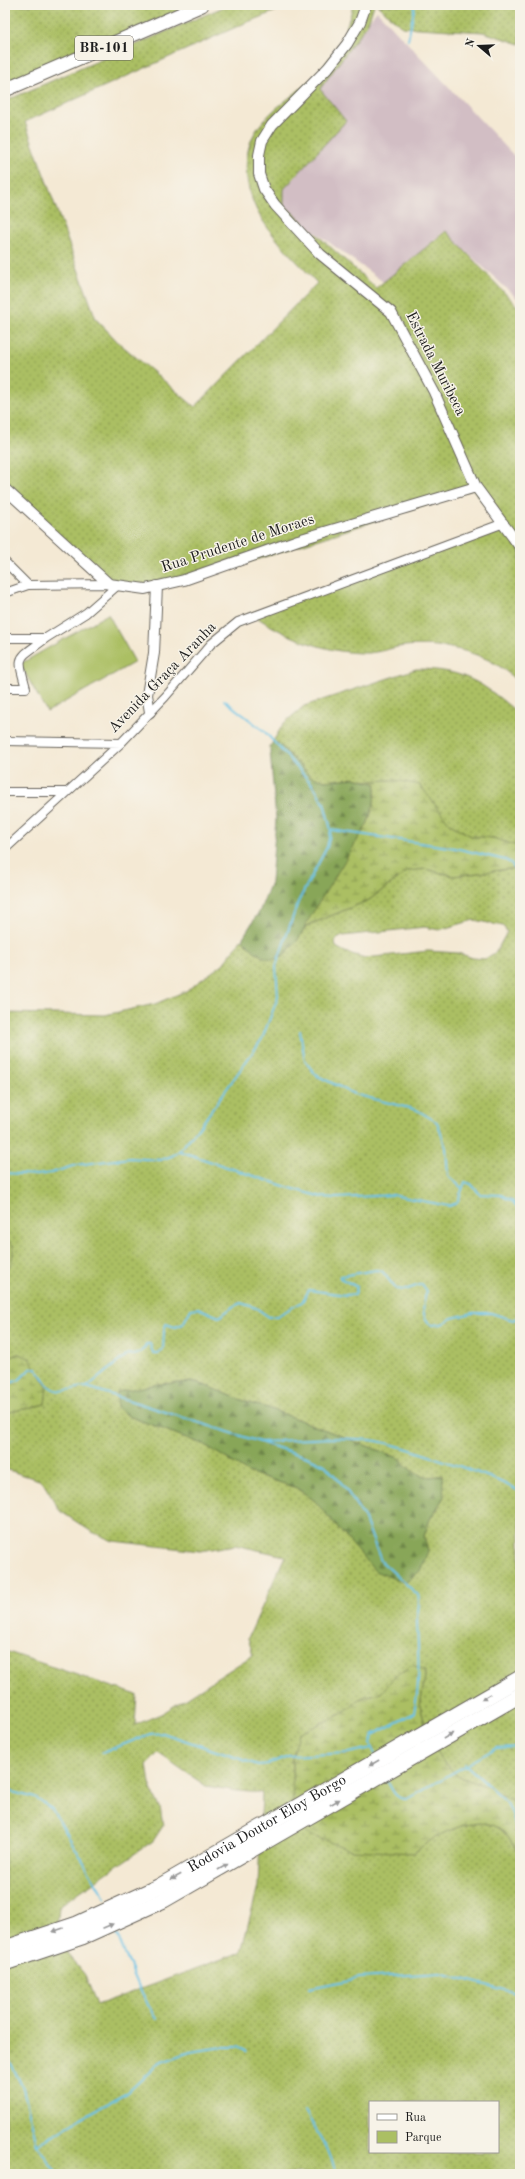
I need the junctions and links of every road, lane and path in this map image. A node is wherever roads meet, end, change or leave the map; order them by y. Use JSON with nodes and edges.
{"nodes":[{"id":1,"x":202,"y":5,"type":"edge"},
{"id":2,"x":366,"y":5,"type":"edge"},
{"id":3,"x":5,"y":90,"type":"edge"},
{"id":4,"x":476,"y":487,"type":"junction"},
{"id":5,"x":5,"y":489,"type":"edge"},
{"id":6,"x":504,"y":524,"type":"junction"},
{"id":7,"x":520,"y":547,"type":"edge"},
{"id":8,"x":5,"y":562,"type":"edge"},
{"id":9,"x":113,"y":584,"type":"junction"},
{"id":10,"x":28,"y":585,"type":"junction"},
{"id":11,"x":157,"y":586,"type":"junction"},
{"id":12,"x":5,"y":593,"type":"edge"},
{"id":13,"x":5,"y":638,"type":"edge"},
{"id":14,"x":46,"y":638,"type":"junction"},
{"id":15,"x":5,"y":688,"type":"edge"},
{"id":16,"x":150,"y":712,"type":"junction"},
{"id":17,"x":5,"y":740,"type":"edge"},
{"id":18,"x":121,"y":743,"type":"junction"},
{"id":19,"x":5,"y":792,"type":"edge"},
{"id":20,"x":65,"y":792,"type":"junction"},
{"id":21,"x":5,"y":849,"type":"edge"},
{"id":22,"x":520,"y":1678,"type":"edge"},
{"id":23,"x":520,"y":1695,"type":"edge"},
{"id":24,"x":5,"y":1948,"type":"edge"},
{"id":25,"x":5,"y":1963,"type":"edge"}],
"edges":[{"from":1,"to":3,"type":"main road","number":"BR-101"},
{"from":2,"to":4,"type":"street","name":"Estrada Muribeca"},
{"from":4,"to":6,"type":"street","name":"Estrada Muribeca"},
{"from":4,"to":11,"type":"street","name":"Rua Prudente de Moraes"},
{"from":5,"to":9,"type":"street"},
{"from":6,"to":7,"type":"street","name":"Estrada Muribeca"},
{"from":6,"to":16,"type":"street","name":"Avenida Graça Aranha"},
{"from":8,"to":10,"type":"street"},
{"from":9,"to":10,"type":"street","name":"Rua Prudente de Moraes"},
{"from":9,"to":11,"type":"street","name":"Rua Prudente de Moraes"},
{"from":9,"to":14,"type":"street"},
{"from":10,"to":12,"type":"street","name":"Rua Prudente de Moraes"},
{"from":11,"to":16,"type":"street"},
{"from":13,"to":14,"type":"street"},
{"from":14,"to":15,"type":"street"},
{"from":16,"to":18,"type":"street","name":"Avenida Graça Aranha"},
{"from":17,"to":18,"type":"street"},
{"from":18,"to":20,"type":"street","name":"Avenida Graça Aranha"},
{"from":19,"to":20,"type":"street"},
{"from":20,"to":21,"type":"street","name":"Avenida Graça Aranha"},
{"from":22,"to":24,"type":"highway","name":"Rodovia Doutor Eloy Borgo","one_way":true},
{"from":25,"to":23,"type":"highway","name":"Rodovia Doutor Eloy Borgo","one_way":true}]}
